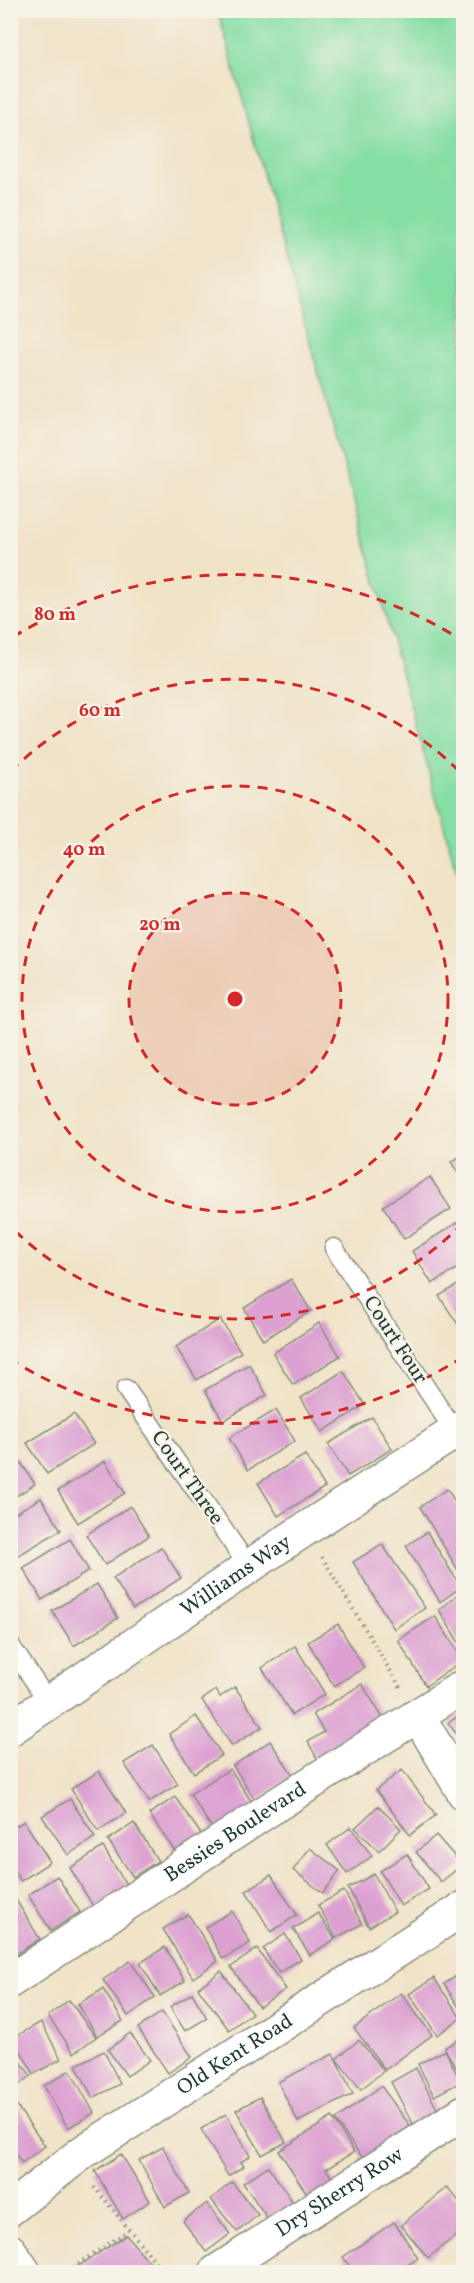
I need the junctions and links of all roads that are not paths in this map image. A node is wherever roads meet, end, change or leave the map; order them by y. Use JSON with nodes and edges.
{"nodes":[{"id":1,"x":334,"y":1248,"type":"dead end"},
{"id":2,"x":126,"y":1389,"type":"dead end"},
{"id":3,"x":459,"y":1429,"type":"edge"},
{"id":4,"x":249,"y":1567,"type":"junction"},
{"id":5,"x":10,"y":1645,"type":"edge"},
{"id":6,"x":464,"y":1686,"type":"edge"},
{"id":7,"x":49,"y":1703,"type":"junction"},
{"id":8,"x":416,"y":1716,"type":"junction"},
{"id":9,"x":10,"y":1729,"type":"edge"},
{"id":10,"x":464,"y":1793,"type":"edge"},
{"id":11,"x":464,"y":1908,"type":"edge"},
{"id":12,"x":10,"y":1981,"type":"edge"},
{"id":13,"x":464,"y":2112,"type":"edge"},
{"id":14,"x":10,"y":2208,"type":"edge"},
{"id":15,"x":10,"y":2251,"type":"edge"},
{"id":16,"x":24,"y":2272,"type":"edge"},
{"id":17,"x":216,"y":2272,"type":"edge"}],
"edges":[{"from":1,"to":3,"type":"lane","name":"Court Four"},
{"from":2,"to":4,"type":"lane","name":"Court Three"},
{"from":3,"to":4,"type":"street","name":"Williams Way"},
{"from":4,"to":7,"type":"street","name":"Williams Way"},
{"from":5,"to":7,"type":"lane"},
{"from":6,"to":8,"type":"street","name":"Bessies Boulevard"},
{"from":7,"to":9,"type":"street","name":"Williams Way"},
{"from":8,"to":10,"type":"street"},
{"from":8,"to":12,"type":"street","name":"Bessies Boulevard"},
{"from":11,"to":14,"type":"street","name":"Old Kent Road"},
{"from":13,"to":17,"type":"street","name":"Dry Sherry Row"},
{"from":15,"to":16,"type":"street"}]}
